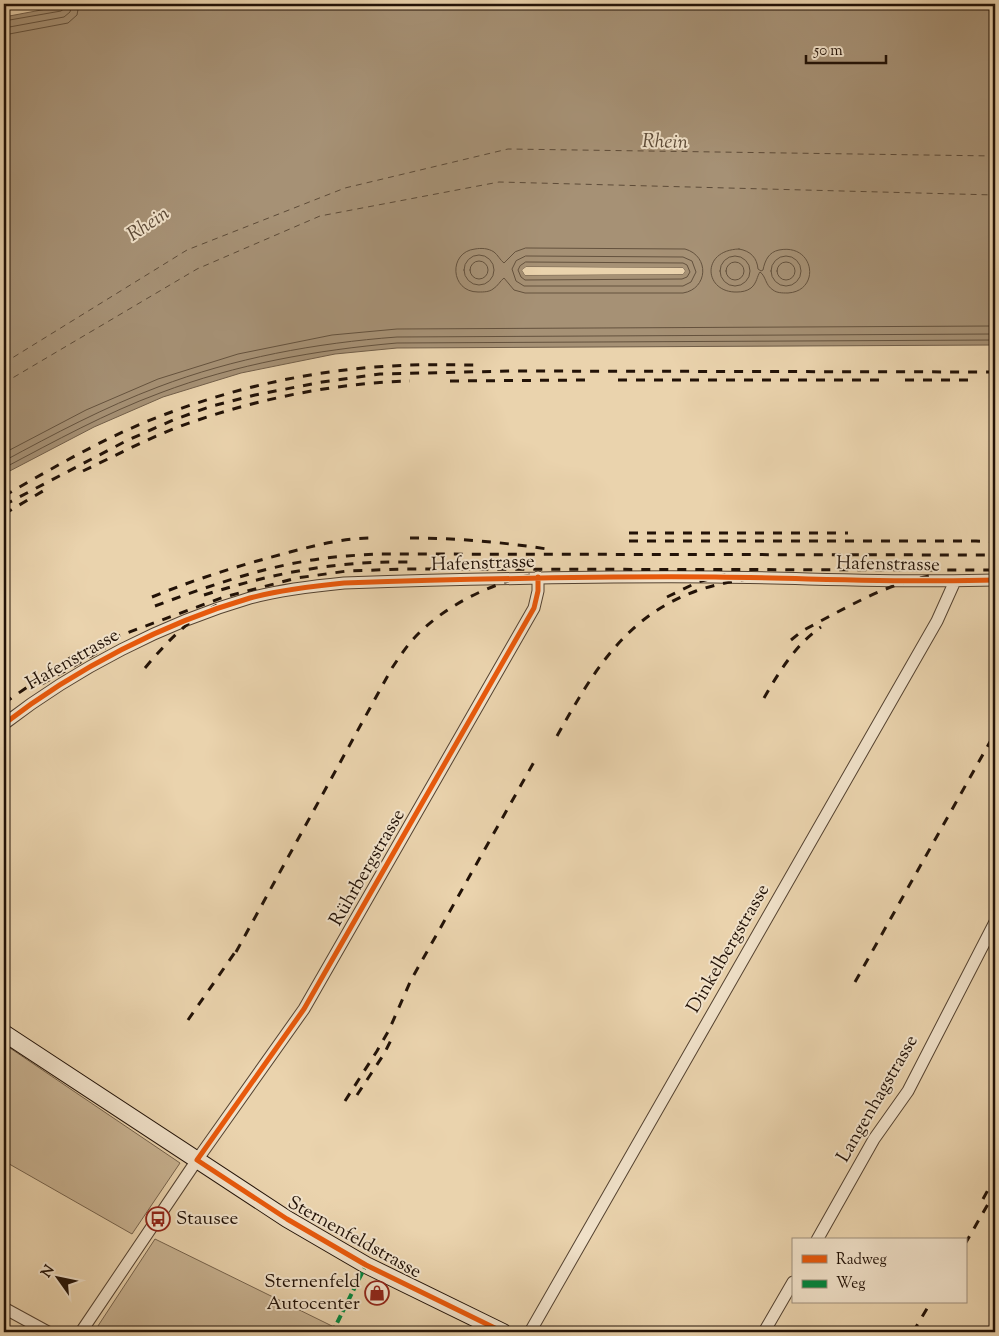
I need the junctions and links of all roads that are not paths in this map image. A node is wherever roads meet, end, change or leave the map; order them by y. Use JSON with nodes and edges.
{"nodes":[{"id":1,"x":538,"y":577,"type":"junction"},
{"id":2,"x":995,"y":580,"type":"edge"},
{"id":3,"x":955,"y":581,"type":"junction"},
{"id":4,"x":4,"y":724,"type":"edge"},
{"id":5,"x":995,"y":922,"type":"edge"},
{"id":6,"x":4,"y":1032,"type":"edge"},
{"id":7,"x":197,"y":1160,"type":"junction"},
{"id":8,"x":818,"y":1238,"type":"edge"},
{"id":9,"x":792,"y":1284,"type":"edge"},
{"id":10,"x":4,"y":1308,"type":"edge"},
{"id":11,"x":48,"y":1332,"type":"edge"},
{"id":12,"x":81,"y":1332,"type":"edge"},
{"id":13,"x":503,"y":1332,"type":"edge"},
{"id":14,"x":530,"y":1332,"type":"edge"},
{"id":15,"x":764,"y":1332,"type":"edge"}],
"edges":[{"from":1,"to":3,"type":"street","name":"Hafenstrasse"},
{"from":1,"to":4,"type":"street","name":"Hafenstrasse"},
{"from":1,"to":7,"type":"street","name":"Rührbergstrasse"},
{"from":2,"to":3,"type":"street","name":"Hafenstrasse"},
{"from":3,"to":14,"type":"street","name":"Dinkelbergstrasse"},
{"from":5,"to":8,"type":"street","name":"Langenhagstrasse"},
{"from":6,"to":7,"type":"street","name":"Sternenfeldstrasse"},
{"from":7,"to":12,"type":"street","name":"Rührbergstrasse"},
{"from":7,"to":13,"type":"street","name":"Sternenfeldstrasse"},
{"from":9,"to":15,"type":"street"},
{"from":10,"to":11,"type":"street"}]}
